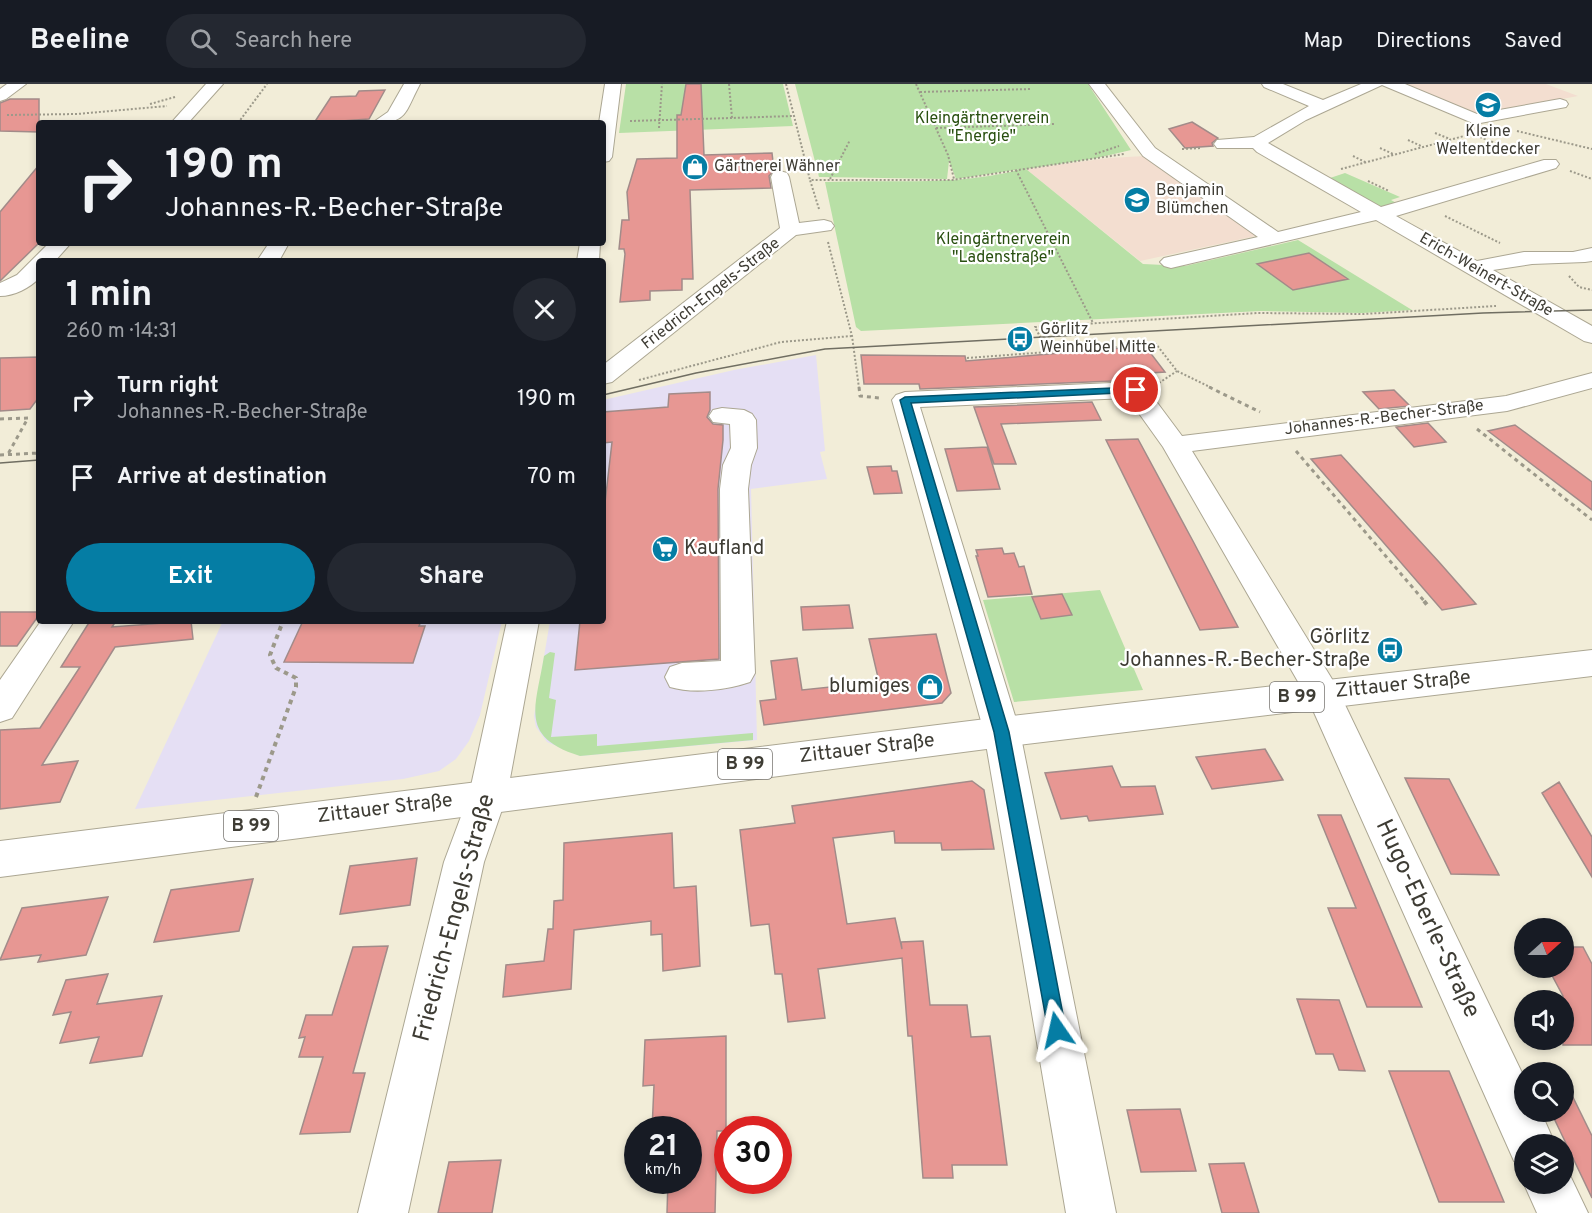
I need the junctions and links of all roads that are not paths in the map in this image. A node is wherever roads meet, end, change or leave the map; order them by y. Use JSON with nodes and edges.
{"nodes":[{"id":1,"x":18,"y":84,"type":"edge"},
{"id":2,"x":215,"y":84,"type":"edge"},
{"id":3,"x":412,"y":84,"type":"edge"},
{"id":4,"x":613,"y":84,"type":"edge"},
{"id":5,"x":1097,"y":84,"type":"edge"},
{"id":6,"x":1270,"y":84,"type":"edge"},
{"id":7,"x":1375,"y":84,"type":"edge"},
{"id":8,"x":1389,"y":84,"type":"edge"},
{"id":9,"x":0,"y":96,"type":"edge"},
{"id":10,"x":1560,"y":104,"type":"dead end"},
{"id":11,"x":1324,"y":105,"type":"junction"},
{"id":12,"x":182,"y":120,"type":"edge"},
{"id":13,"x":386,"y":120,"type":"edge"},
{"id":14,"x":606,"y":134,"type":"edge"},
{"id":15,"x":1258,"y":142,"type":"junction"},
{"id":16,"x":1223,"y":144,"type":"road end"},
{"id":17,"x":1550,"y":164,"type":"dead end"},
{"id":18,"x":780,"y":177,"type":"dead end"},
{"id":19,"x":1379,"y":214,"type":"junction"},
{"id":20,"x":824,"y":226,"type":"road end"},
{"id":21,"x":790,"y":230,"type":"junction"},
{"id":22,"x":1275,"y":239,"type":"junction"},
{"id":23,"x":58,"y":246,"type":"edge"},
{"id":24,"x":1592,"y":254,"type":"edge"},
{"id":25,"x":46,"y":258,"type":"edge"},
{"id":26,"x":1171,"y":262,"type":"dead end"},
{"id":27,"x":1475,"y":268,"type":"junction"},
{"id":28,"x":36,"y":269,"type":"edge"},
{"id":29,"x":3,"y":290,"type":"dead end"},
{"id":30,"x":1592,"y":336,"type":"edge"},
{"id":31,"x":606,"y":375,"type":"edge"},
{"id":32,"x":1592,"y":380,"type":"edge"},
{"id":33,"x":722,"y":416,"type":"dead end"},
{"id":34,"x":1175,"y":445,"type":"junction"},
{"id":35,"x":56,"y":624,"type":"edge"},
{"id":36,"x":522,"y":624,"type":"edge"},
{"id":37,"x":1592,"y":663,"type":"edge"},
{"id":38,"x":682,"y":677,"type":"dead end"},
{"id":39,"x":1323,"y":694,"type":"junction"},
{"id":40,"x":0,"y":708,"type":"edge"},
{"id":41,"x":1002,"y":732,"type":"junction"},
{"id":42,"x":488,"y":795,"type":"junction"},
{"id":43,"x":4,"y":865,"type":"edge"},
{"id":44,"x":1526,"y":1134,"type":"edge"},
{"id":45,"x":1554,"y":1194,"type":"edge"},
{"id":46,"x":383,"y":1213,"type":"edge"},
{"id":47,"x":1091,"y":1213,"type":"edge"},
{"id":48,"x":1563,"y":1213,"type":"edge"}],
"edges":[{"from":1,"to":9,"type":"street"},
{"from":2,"to":12,"type":"street"},
{"from":3,"to":13,"type":"street"},
{"from":4,"to":14,"type":"street"},
{"from":5,"to":22,"type":"street"},
{"from":6,"to":11,"type":"street"},
{"from":7,"to":11,"type":"street"},
{"from":8,"to":10,"type":"street"},
{"from":11,"to":15,"type":"street"},
{"from":15,"to":16,"type":"street"},
{"from":15,"to":19,"type":"street","name":"Erich-Weinert-Straße"},
{"from":17,"to":19,"type":"street"},
{"from":18,"to":21,"type":"street"},
{"from":19,"to":22,"type":"street"},
{"from":19,"to":27,"type":"street","name":"Erich-Weinert-Straße"},
{"from":20,"to":21,"type":"street","name":"Friedrich-Engels-Straße"},
{"from":21,"to":31,"type":"street","name":"Friedrich-Engels-Straße"},
{"from":22,"to":26,"type":"street"},
{"from":23,"to":25,"type":"street"},
{"from":24,"to":27,"type":"street"},
{"from":27,"to":30,"type":"street","name":"Erich-Weinert-Straße"},
{"from":28,"to":29,"type":"street"},
{"from":32,"to":34,"type":"street","name":"Johannes-R.-Becher-Straße"},
{"from":33,"to":38,"type":"street"},
{"from":34,"to":39,"type":"street"},
{"from":34,"to":41,"type":"street"},
{"from":35,"to":40,"type":"street"},
{"from":36,"to":42,"type":"street","name":"Friedrich-Engels-Straße"},
{"from":37,"to":39,"type":"street","name":"Zittauer Straße","number":"B 99"},
{"from":39,"to":41,"type":"street","name":"Zittauer Straße","number":"B 99"},
{"from":39,"to":44,"type":"street","name":"Hugo-Eberle-Straße"},
{"from":41,"to":42,"type":"street","name":"Zittauer Straße","number":"B 99"},
{"from":41,"to":47,"type":"street"},
{"from":42,"to":43,"type":"street","name":"Zittauer Straße","number":"B 99"},
{"from":42,"to":46,"type":"street","name":"Friedrich-Engels-Straße"},
{"from":45,"to":48,"type":"street"}]}
